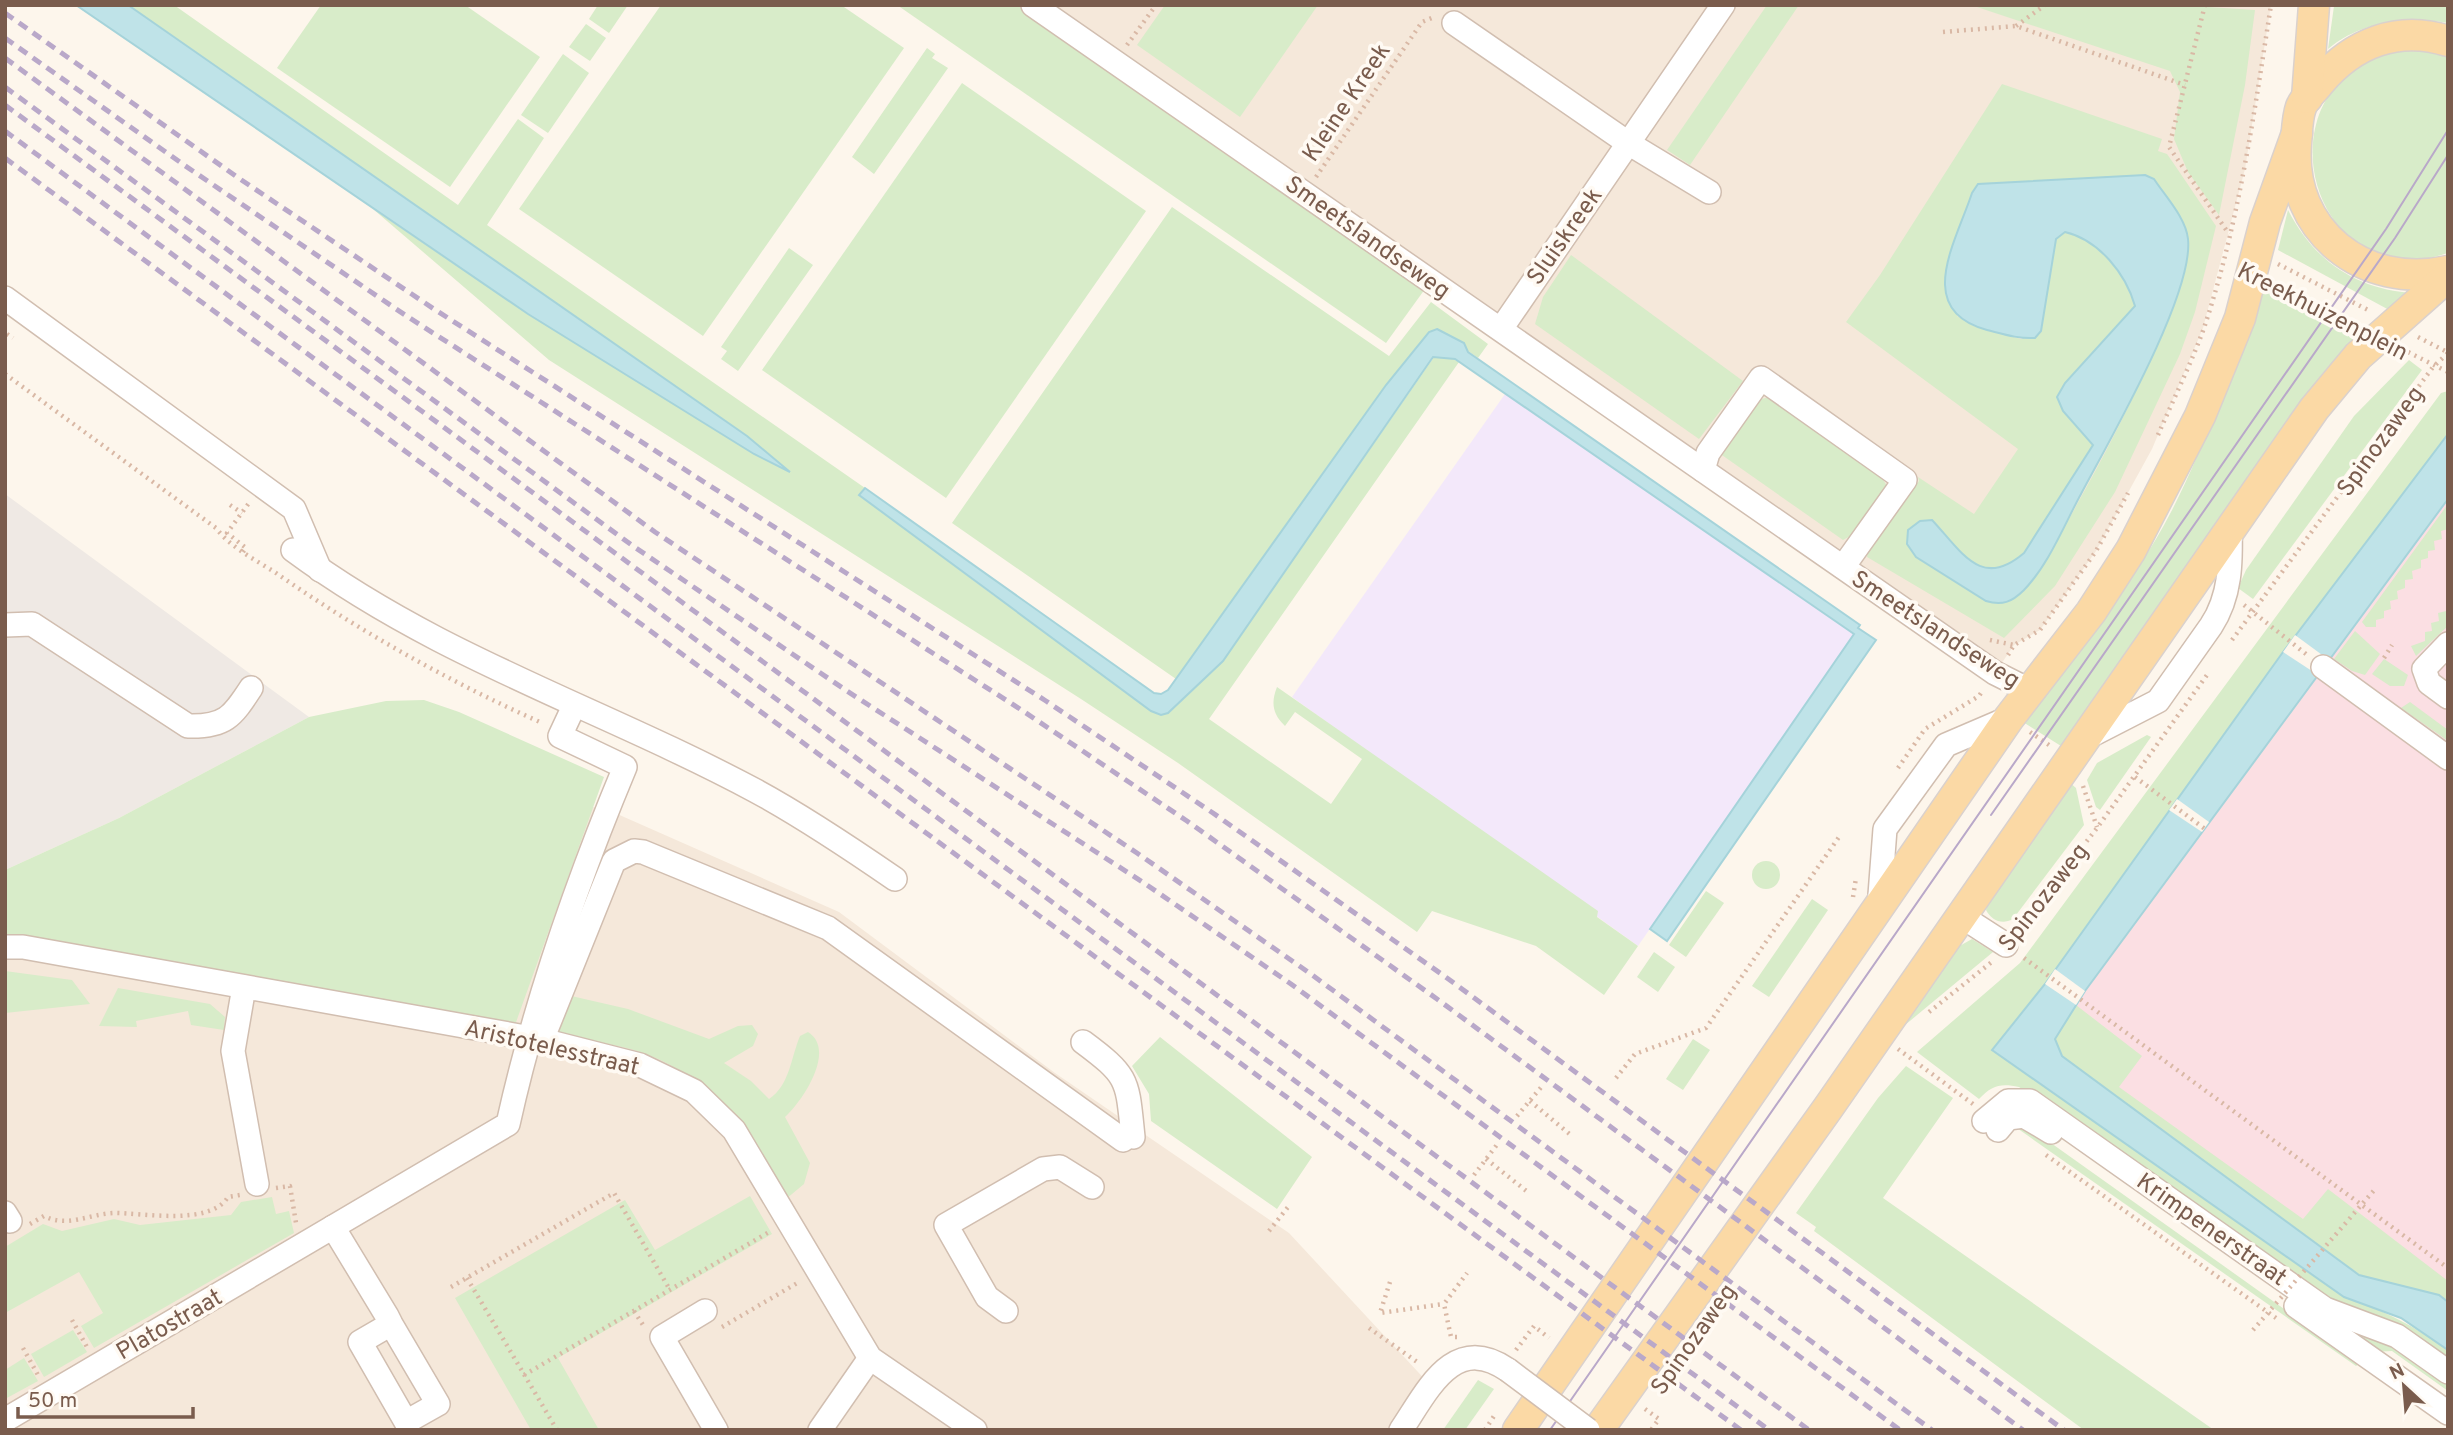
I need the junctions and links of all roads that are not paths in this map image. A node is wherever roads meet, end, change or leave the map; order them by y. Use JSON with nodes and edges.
{"nodes":[{"id":1,"x":1033,"y":5,"type":"edge"},
{"id":2,"x":1723,"y":5,"type":"edge"},
{"id":3,"x":2314,"y":5,"type":"edge"},
{"id":4,"x":1447,"y":19,"type":"road end"},
{"id":5,"x":2448,"y":41,"type":"edge"},
{"id":6,"x":2307,"y":98,"type":"junction"},
{"id":7,"x":2297,"y":133,"type":"junction"},
{"id":8,"x":1628,"y":144,"type":"junction"},
{"id":9,"x":1709,"y":192,"type":"dead end"},
{"id":10,"x":2448,"y":274,"type":"edge"},
{"id":11,"x":5,"y":298,"type":"edge"},
{"id":12,"x":1501,"y":329,"type":"junction"},
{"id":13,"x":1703,"y":470,"type":"junction"},
{"id":14,"x":2230,"y":527,"type":"junction"},
{"id":15,"x":293,"y":550,"type":"dead end"},
{"id":16,"x":1843,"y":567,"type":"junction"},
{"id":17,"x":320,"y":570,"type":"junction"},
{"id":18,"x":5,"y":625,"type":"edge"},
{"id":19,"x":2448,"y":644,"type":"edge"},
{"id":20,"x":2323,"y":667,"type":"dead end"},
{"id":21,"x":251,"y":688,"type":"dead end"},
{"id":22,"x":2029,"y":690,"type":"junction"},
{"id":23,"x":2448,"y":696,"type":"edge"},
{"id":24,"x":574,"y":706,"type":"junction"},
{"id":25,"x":2009,"y":718,"type":"junction"},
{"id":26,"x":2080,"y":742,"type":"junction"},
{"id":27,"x":2448,"y":758,"type":"edge"},
{"id":28,"x":895,"y":879,"type":"dead end"},
{"id":29,"x":1879,"y":908,"type":"junction"},
{"id":30,"x":1961,"y":916,"type":"junction"},
{"id":31,"x":2006,"y":945,"type":"road end"},
{"id":32,"x":5,"y":947,"type":"edge"},
{"id":33,"x":244,"y":986,"type":"junction"},
{"id":34,"x":535,"y":1039,"type":"junction"},
{"id":35,"x":1083,"y":1042,"type":"dead end"},
{"id":36,"x":1092,"y":1187,"type":"dead end"},
{"id":37,"x":258,"y":1189,"type":"road end"},
{"id":38,"x":333,"y":1227,"type":"junction"},
{"id":39,"x":705,"y":1311,"type":"road end"},
{"id":40,"x":1006,"y":1311,"type":"dead end"},
{"id":41,"x":391,"y":1324,"type":"dead end"},
{"id":42,"x":870,"y":1358,"type":"junction"},
{"id":43,"x":2448,"y":1372,"type":"edge"},
{"id":44,"x":2448,"y":1413,"type":"edge"},
{"id":45,"x":5,"y":1420,"type":"edge"},
{"id":46,"x":716,"y":1430,"type":"edge"},
{"id":47,"x":820,"y":1430,"type":"edge"},
{"id":48,"x":975,"y":1430,"type":"edge"},
{"id":49,"x":1401,"y":1430,"type":"edge"},
{"id":50,"x":1518,"y":1430,"type":"edge"},
{"id":51,"x":1588,"y":1430,"type":"edge"},
{"id":52,"x":1598,"y":1430,"type":"edge"}],
"edges":[{"from":1,"to":12,"type":"street","name":"Smeetslandseweg"},
{"from":2,"to":8,"type":"street","name":"Sluiskreek"},
{"from":3,"to":6,"type":"main road"},
{"from":4,"to":8,"type":"street"},
{"from":5,"to":6,"type":"main road"},
{"from":6,"to":7,"type":"main road"},
{"from":7,"to":10,"type":"main road"},
{"from":7,"to":22,"type":"main road"},
{"from":8,"to":9,"type":"street"},
{"from":8,"to":12,"type":"street","name":"Sluiskreek"},
{"from":10,"to":14,"type":"main road","name":"Spinozaweg"},
{"from":11,"to":17,"type":"street"},
{"from":12,"to":13,"type":"street","name":"Smeetslandseweg"},
{"from":13,"to":16,"type":"street","name":"Smeetslandseweg"},
{"from":13,"to":16,"type":"street","name":"Smeetslandseweg"},
{"from":14,"to":26,"type":"main road","name":"Spinozaweg"},
{"from":14,"to":26,"type":"street","name":"Spinozaweg"},
{"from":15,"to":17,"type":"street"},
{"from":16,"to":22,"type":"street","name":"Smeetslandseweg"},
{"from":17,"to":24,"type":"street"},
{"from":18,"to":21,"type":"street"},
{"from":19,"to":23,"type":"street"},
{"from":20,"to":27,"type":"street"},
{"from":22,"to":25,"type":"main road"},
{"from":24,"to":28,"type":"street"},
{"from":24,"to":34,"type":"street"},
{"from":25,"to":29,"type":"main road"},
{"from":25,"to":29,"type":"street"},
{"from":26,"to":30,"type":"main road","name":"Spinozaweg"},
{"from":29,"to":50,"type":"main road"},
{"from":30,"to":31,"type":"street"},
{"from":30,"to":52,"type":"main road","name":"Spinozaweg"},
{"from":32,"to":33,"type":"street","name":"Aristotelesstraat"},
{"from":33,"to":34,"type":"street","name":"Aristotelesstraat"},
{"from":33,"to":37,"type":"street"},
{"from":34,"to":35,"type":"street"},
{"from":34,"to":38,"type":"street","name":"Platostraat"},
{"from":34,"to":42,"type":"street","name":"Aristotelesstraat"},
{"from":36,"to":40,"type":"street"},
{"from":38,"to":41,"type":"street"},
{"from":38,"to":45,"type":"street","name":"Platostraat"},
{"from":39,"to":46,"type":"street"},
{"from":42,"to":47,"type":"street"},
{"from":42,"to":48,"type":"street","name":"Aristotelesstraat"},
{"from":43,"to":44,"type":"street","name":"Krimpenerstraat"},
{"from":49,"to":51,"type":"street","bridge":true}]}
